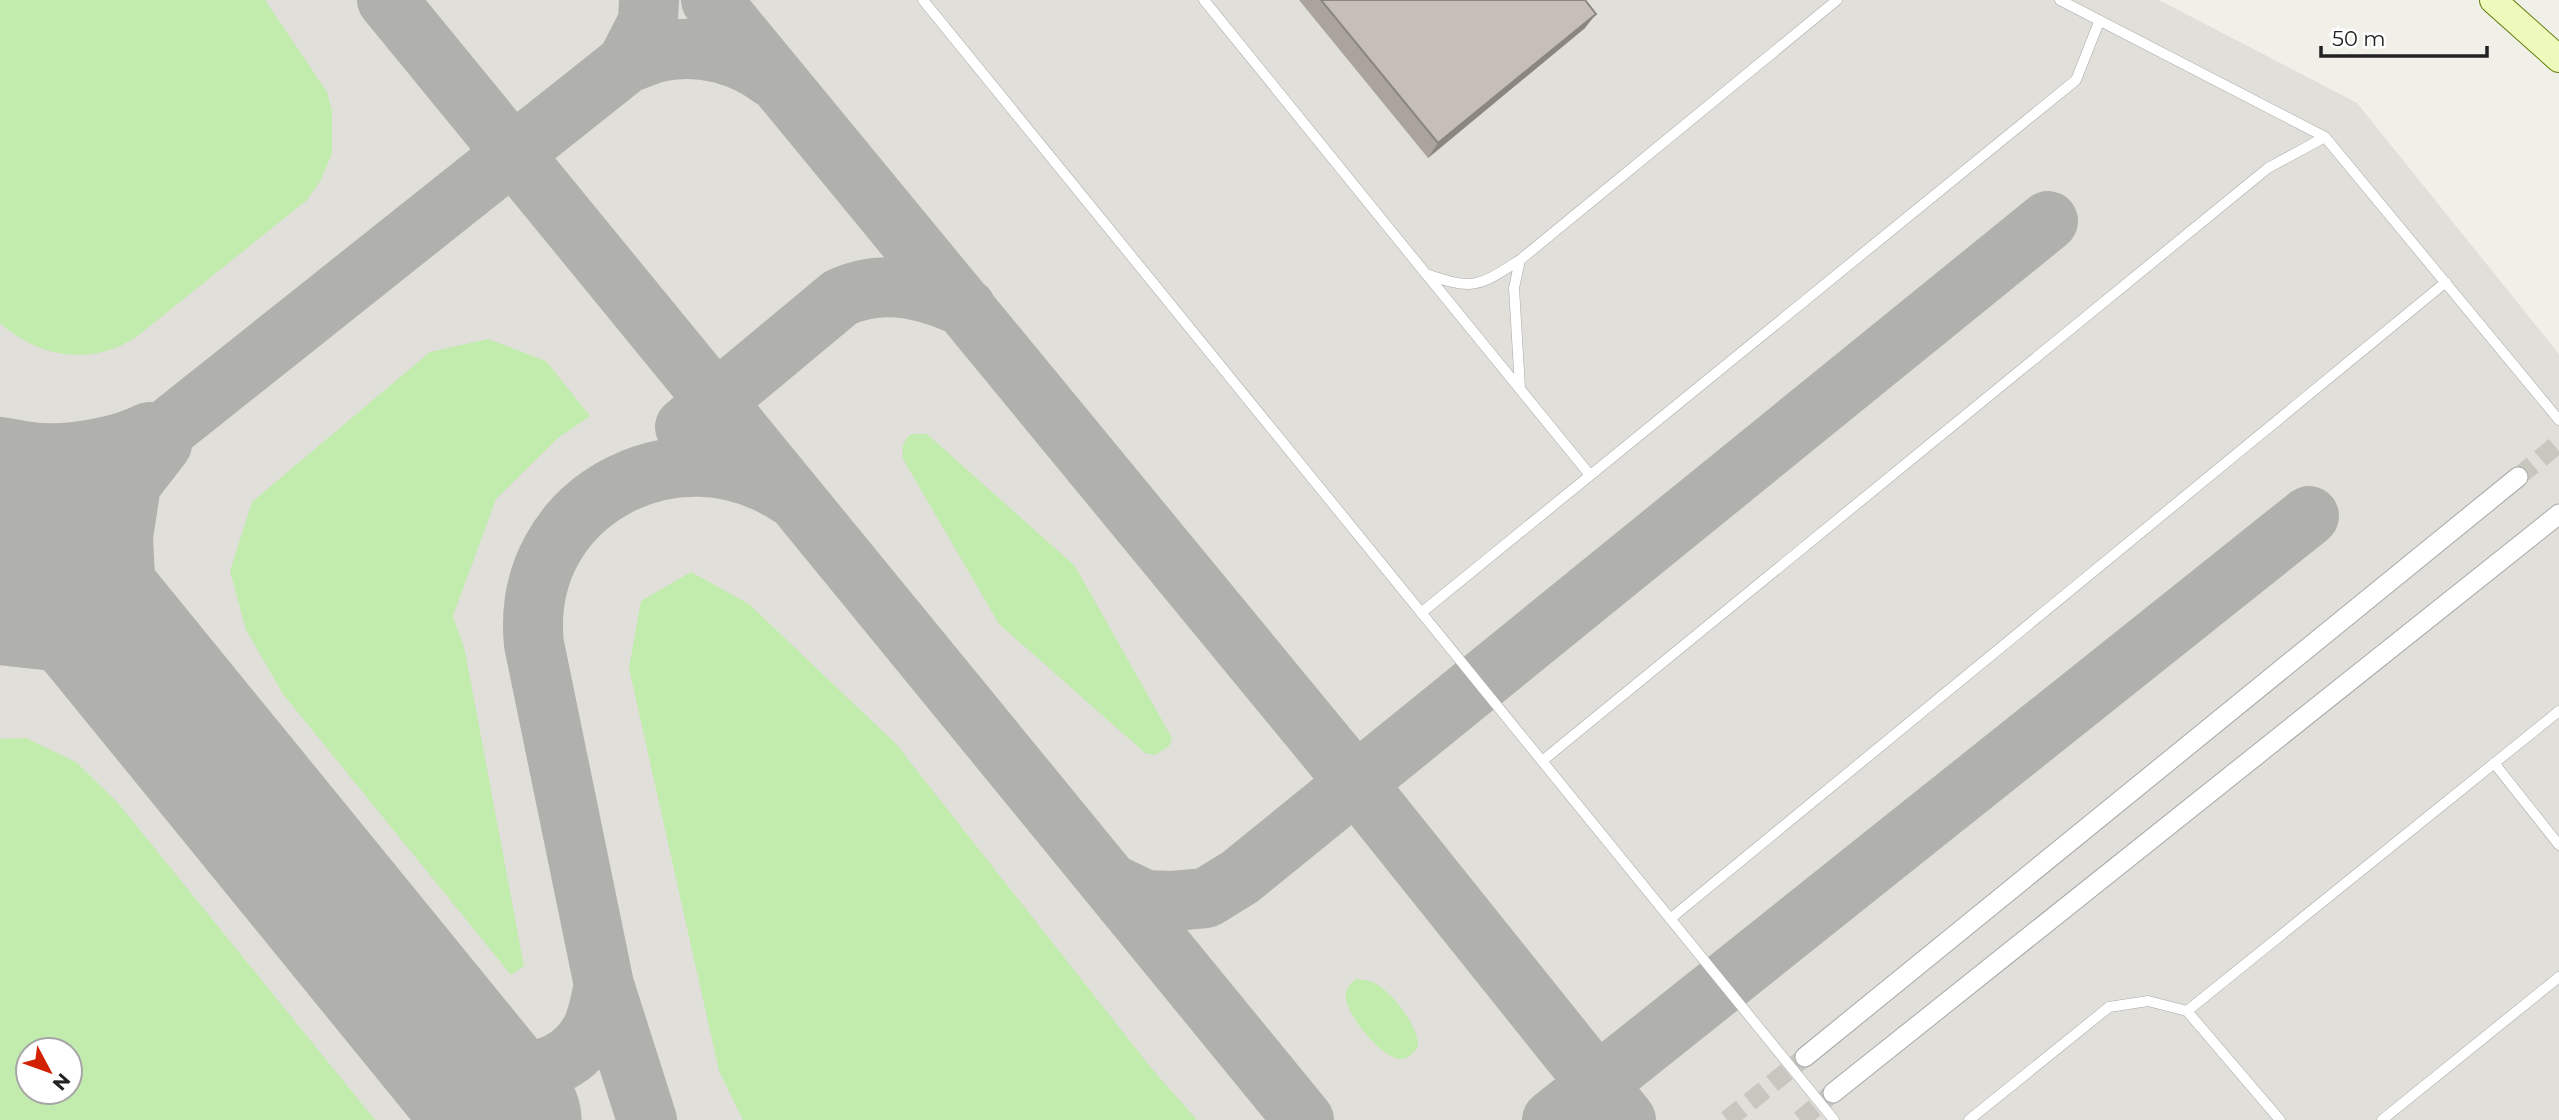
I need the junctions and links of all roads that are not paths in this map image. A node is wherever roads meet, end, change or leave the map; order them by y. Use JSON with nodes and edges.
{"nodes":[{"id":1,"x":923,"y":0,"type":"edge"},
{"id":2,"x":1203,"y":0,"type":"edge"},
{"id":3,"x":1837,"y":0,"type":"edge"},
{"id":4,"x":2060,"y":0,"type":"edge"},
{"id":5,"x":2493,"y":0,"type":"edge"},
{"id":6,"x":2099,"y":22,"type":"junction"},
{"id":7,"x":2559,"y":59,"type":"edge"},
{"id":8,"x":2325,"y":137,"type":"junction"},
{"id":9,"x":1520,"y":260,"type":"junction"},
{"id":10,"x":1426,"y":274,"type":"junction"},
{"id":11,"x":2446,"y":282,"type":"junction"},
{"id":12,"x":1520,"y":390,"type":"junction"},
{"id":13,"x":2559,"y":420,"type":"edge"},
{"id":14,"x":1590,"y":475,"type":"junction"},
{"id":15,"x":2518,"y":477,"type":"tunnel mouth"},
{"id":16,"x":2559,"y":514,"type":"edge"},
{"id":17,"x":1422,"y":613,"type":"junction"},
{"id":18,"x":2559,"y":711,"type":"edge"},
{"id":19,"x":1542,"y":761,"type":"junction"},
{"id":20,"x":2494,"y":763,"type":"junction"},
{"id":21,"x":2559,"y":845,"type":"edge"},
{"id":22,"x":1671,"y":919,"type":"junction"},
{"id":23,"x":2559,"y":977,"type":"edge"},
{"id":24,"x":2187,"y":1011,"type":"junction"},
{"id":25,"x":1805,"y":1056,"type":"tunnel mouth"},
{"id":26,"x":1833,"y":1093,"type":"tunnel mouth"},
{"id":27,"x":1834,"y":1120,"type":"edge"},
{"id":28,"x":1969,"y":1120,"type":"edge"},
{"id":29,"x":2280,"y":1120,"type":"edge"},
{"id":30,"x":2382,"y":1120,"type":"edge"}],
"edges":[{"from":1,"to":17,"type":"lane"},
{"from":2,"to":10,"type":"lane"},
{"from":3,"to":9,"type":"lane"},
{"from":4,"to":6,"type":"lane"},
{"from":5,"to":7,"type":"street"},
{"from":6,"to":8,"type":"lane"},
{"from":6,"to":14,"type":"lane"},
{"from":8,"to":11,"type":"lane"},
{"from":8,"to":19,"type":"lane"},
{"from":9,"to":10,"type":"lane"},
{"from":9,"to":12,"type":"lane"},
{"from":10,"to":12,"type":"lane"},
{"from":11,"to":13,"type":"lane"},
{"from":11,"to":22,"type":"lane"},
{"from":12,"to":14,"type":"lane"},
{"from":14,"to":17,"type":"lane"},
{"from":15,"to":25,"type":"street"},
{"from":16,"to":26,"type":"street"},
{"from":17,"to":19,"type":"lane"},
{"from":18,"to":20,"type":"lane"},
{"from":19,"to":22,"type":"lane"},
{"from":20,"to":21,"type":"lane"},
{"from":20,"to":24,"type":"lane"},
{"from":22,"to":27,"type":"lane"},
{"from":23,"to":30,"type":"lane"},
{"from":24,"to":28,"type":"lane"},
{"from":24,"to":29,"type":"lane"}]}
